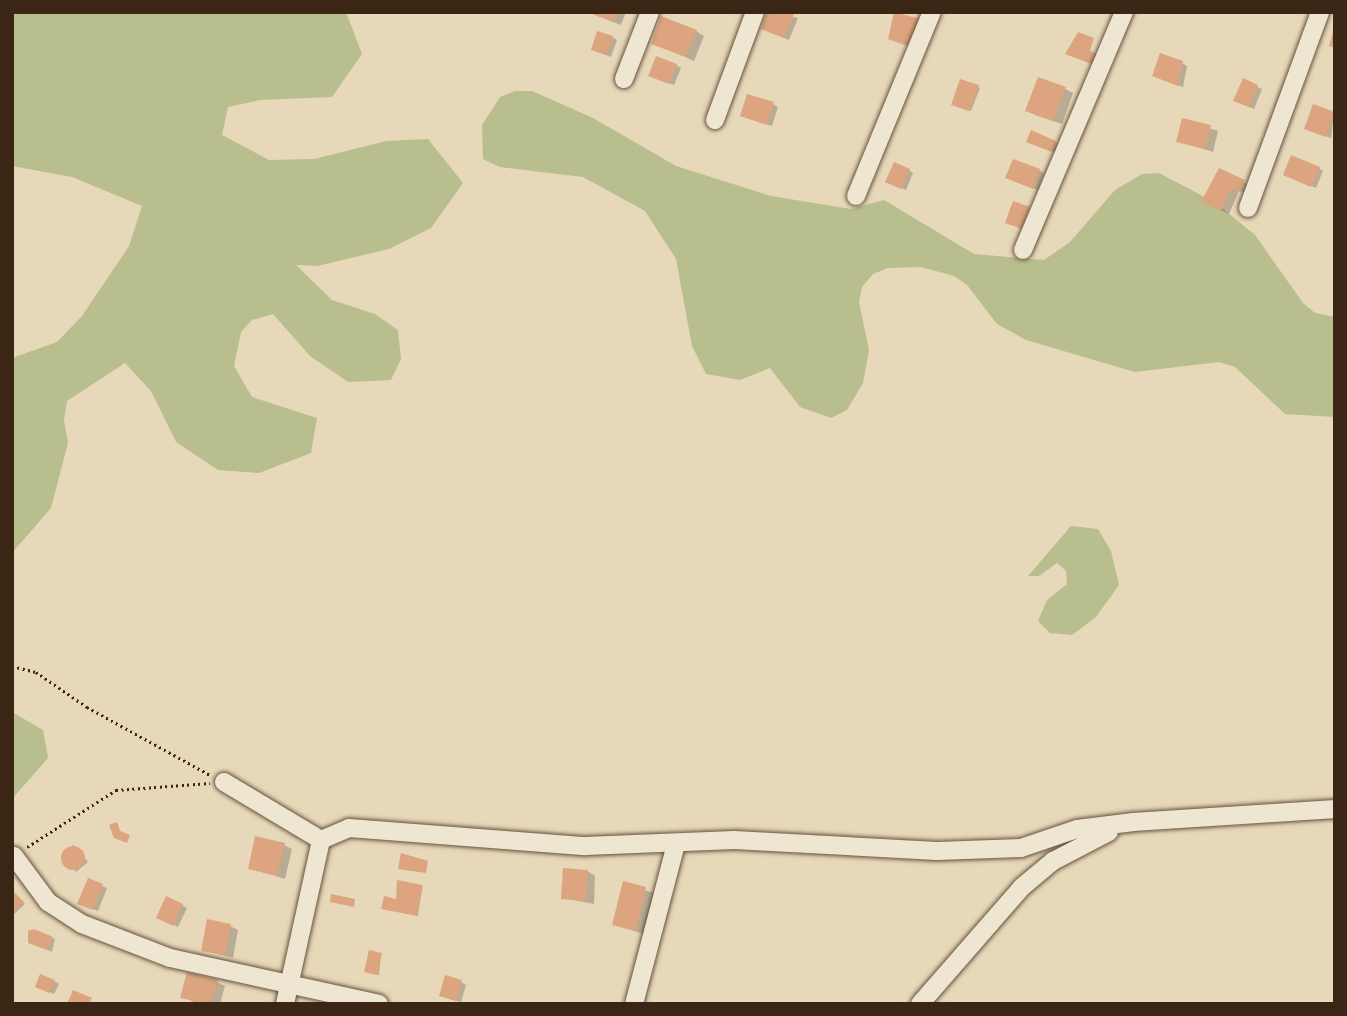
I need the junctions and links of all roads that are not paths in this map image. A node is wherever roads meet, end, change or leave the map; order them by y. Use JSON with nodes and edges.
{"nodes":[{"id":1,"x":650,"y":12,"type":"edge"},
{"id":2,"x":755,"y":12,"type":"edge"},
{"id":3,"x":932,"y":12,"type":"edge"},
{"id":4,"x":1124,"y":12,"type":"edge"},
{"id":5,"x":1320,"y":12,"type":"edge"},
{"id":6,"x":624,"y":79,"type":"dead end"},
{"id":7,"x":715,"y":120,"type":"dead end"},
{"id":8,"x":856,"y":196,"type":"dead end"},
{"id":9,"x":1248,"y":208,"type":"dead end"},
{"id":10,"x":1023,"y":250,"type":"dead end"},
{"id":11,"x":224,"y":782,"type":"road end"},
{"id":12,"x":1335,"y":809,"type":"edge"},
{"id":13,"x":1134,"y":822,"type":"junction"},
{"id":14,"x":321,"y":840,"type":"junction"},
{"id":15,"x":676,"y":844,"type":"junction"},
{"id":16,"x":14,"y":856,"type":"road end"},
{"id":17,"x":289,"y":985,"type":"junction"},
{"id":18,"x":285,"y":1004,"type":"edge"},
{"id":19,"x":379,"y":1004,"type":"edge"},
{"id":20,"x":634,"y":1004,"type":"edge"},
{"id":21,"x":920,"y":1004,"type":"edge"}],
"edges":[{"from":1,"to":6,"type":"street"},
{"from":2,"to":7,"type":"street"},
{"from":3,"to":8,"type":"street"},
{"from":4,"to":10,"type":"street"},
{"from":5,"to":9,"type":"street"},
{"from":11,"to":14,"type":"street"},
{"from":12,"to":13,"type":"street"},
{"from":13,"to":15,"type":"street"},
{"from":13,"to":21,"type":"street"},
{"from":14,"to":15,"type":"street"},
{"from":14,"to":17,"type":"street"},
{"from":15,"to":20,"type":"street"},
{"from":16,"to":17,"type":"street"},
{"from":17,"to":18,"type":"street"},
{"from":17,"to":19,"type":"street"}]}
